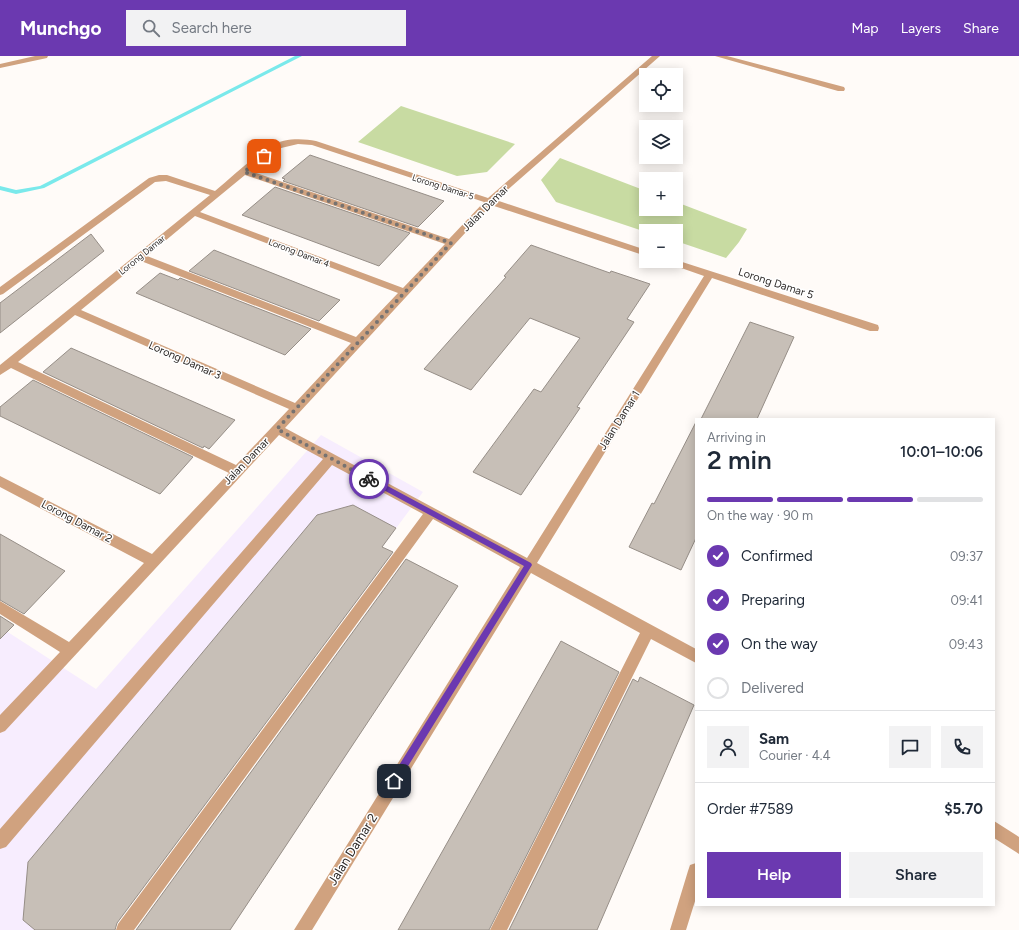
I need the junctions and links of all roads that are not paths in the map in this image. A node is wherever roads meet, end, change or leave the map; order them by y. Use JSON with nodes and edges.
{"nodes":[{"id":1,"x":44,"y":56,"type":"edge"},
{"id":2,"x":656,"y":56,"type":"edge"},
{"id":3,"x":719,"y":56,"type":"edge"},
{"id":4,"x":0,"y":66,"type":"edge"},
{"id":5,"x":841,"y":89,"type":"dead end"},
{"id":6,"x":285,"y":142,"type":"joint"},
{"id":7,"x":244,"y":172,"type":"junction"},
{"id":8,"x":217,"y":194,"type":"junction"},
{"id":9,"x":489,"y":202,"type":"junction"},
{"id":10,"x":194,"y":213,"type":"junction"},
{"id":11,"x":451,"y":243,"type":"junction"},
{"id":12,"x":639,"y":251,"type":"edge"},
{"id":13,"x":140,"y":256,"type":"junction"},
{"id":14,"x":683,"y":265,"type":"edge"},
{"id":15,"x":710,"y":274,"type":"junction"},
{"id":16,"x":0,"y":292,"type":"edge"},
{"id":17,"x":404,"y":292,"type":"junction"},
{"id":18,"x":74,"y":311,"type":"junction"},
{"id":19,"x":874,"y":328,"type":"dead end"},
{"id":20,"x":358,"y":342,"type":"junction"},
{"id":21,"x":10,"y":363,"type":"junction"},
{"id":22,"x":0,"y":371,"type":"edge"},
{"id":23,"x":296,"y":408,"type":"junction"},
{"id":24,"x":277,"y":429,"type":"junction"},
{"id":25,"x":331,"y":458,"type":"junction"},
{"id":26,"x":237,"y":471,"type":"junction"},
{"id":27,"x":0,"y":481,"type":"edge"},
{"id":28,"x":430,"y":512,"type":"junction"},
{"id":29,"x":153,"y":561,"type":"junction"},
{"id":30,"x":529,"y":565,"type":"junction"},
{"id":31,"x":0,"y":607,"type":"edge"},
{"id":32,"x":648,"y":630,"type":"junction"},
{"id":33,"x":70,"y":650,"type":"junction"},
{"id":34,"x":695,"y":655,"type":"edge"},
{"id":35,"x":0,"y":726,"type":"edge"},
{"id":36,"x":995,"y":830,"type":"edge"},
{"id":37,"x":0,"y":841,"type":"edge"},
{"id":38,"x":1019,"y":846,"type":"edge"},
{"id":39,"x":695,"y":874,"type":"edge"},
{"id":40,"x":124,"y":930,"type":"edge"},
{"id":41,"x":302,"y":930,"type":"edge"},
{"id":42,"x":498,"y":930,"type":"edge"},
{"id":43,"x":678,"y":930,"type":"edge"}],
"edges":[{"from":1,"to":4,"type":"street"},
{"from":2,"to":9,"type":"street","name":"Jalan Damar"},
{"from":3,"to":5,"type":"street"},
{"from":6,"to":7,"type":"street","name":"Lorong Damar"},
{"from":6,"to":9,"type":"street","name":"Lorong Damar 5"},
{"from":7,"to":8,"type":"street","name":"Lorong Damar"},
{"from":7,"to":11,"type":"street"},
{"from":8,"to":10,"type":"street","name":"Lorong Damar"},
{"from":8,"to":16,"type":"street"},
{"from":9,"to":11,"type":"street","name":"Jalan Damar"},
{"from":9,"to":12,"type":"street","name":"Lorong Damar 5"},
{"from":10,"to":13,"type":"street","name":"Lorong Damar"},
{"from":10,"to":17,"type":"street","name":"Lorong Damar 4"},
{"from":11,"to":17,"type":"street","name":"Jalan Damar"},
{"from":13,"to":18,"type":"street","name":"Lorong Damar"},
{"from":13,"to":20,"type":"street"},
{"from":14,"to":15,"type":"street","name":"Lorong Damar 5"},
{"from":15,"to":19,"type":"street","name":"Lorong Damar 5"},
{"from":15,"to":30,"type":"street","name":"Jalan Damar 1"},
{"from":17,"to":20,"type":"street","name":"Jalan Damar"},
{"from":18,"to":21,"type":"street","name":"Lorong Damar"},
{"from":18,"to":23,"type":"street","name":"Lorong Damar 3"},
{"from":20,"to":23,"type":"street","name":"Jalan Damar"},
{"from":21,"to":22,"type":"street","name":"Lorong Damar"},
{"from":21,"to":26,"type":"street"},
{"from":23,"to":24,"type":"street","name":"Jalan Damar"},
{"from":24,"to":25,"type":"street"},
{"from":24,"to":26,"type":"street","name":"Jalan Damar"},
{"from":25,"to":28,"type":"street"},
{"from":25,"to":37,"type":"street"},
{"from":26,"to":29,"type":"street","name":"Jalan Damar"},
{"from":27,"to":29,"type":"street","name":"Lorong Damar 2"},
{"from":28,"to":30,"type":"street"},
{"from":28,"to":40,"type":"street"},
{"from":29,"to":33,"type":"street","name":"Jalan Damar"},
{"from":30,"to":32,"type":"street"},
{"from":30,"to":41,"type":"street","name":"Jalan Damar 2"},
{"from":31,"to":33,"type":"street"},
{"from":32,"to":34,"type":"street"},
{"from":32,"to":42,"type":"street"},
{"from":33,"to":35,"type":"street","name":"Jalan Damar"},
{"from":36,"to":38,"type":"street"},
{"from":39,"to":43,"type":"street"}]}
